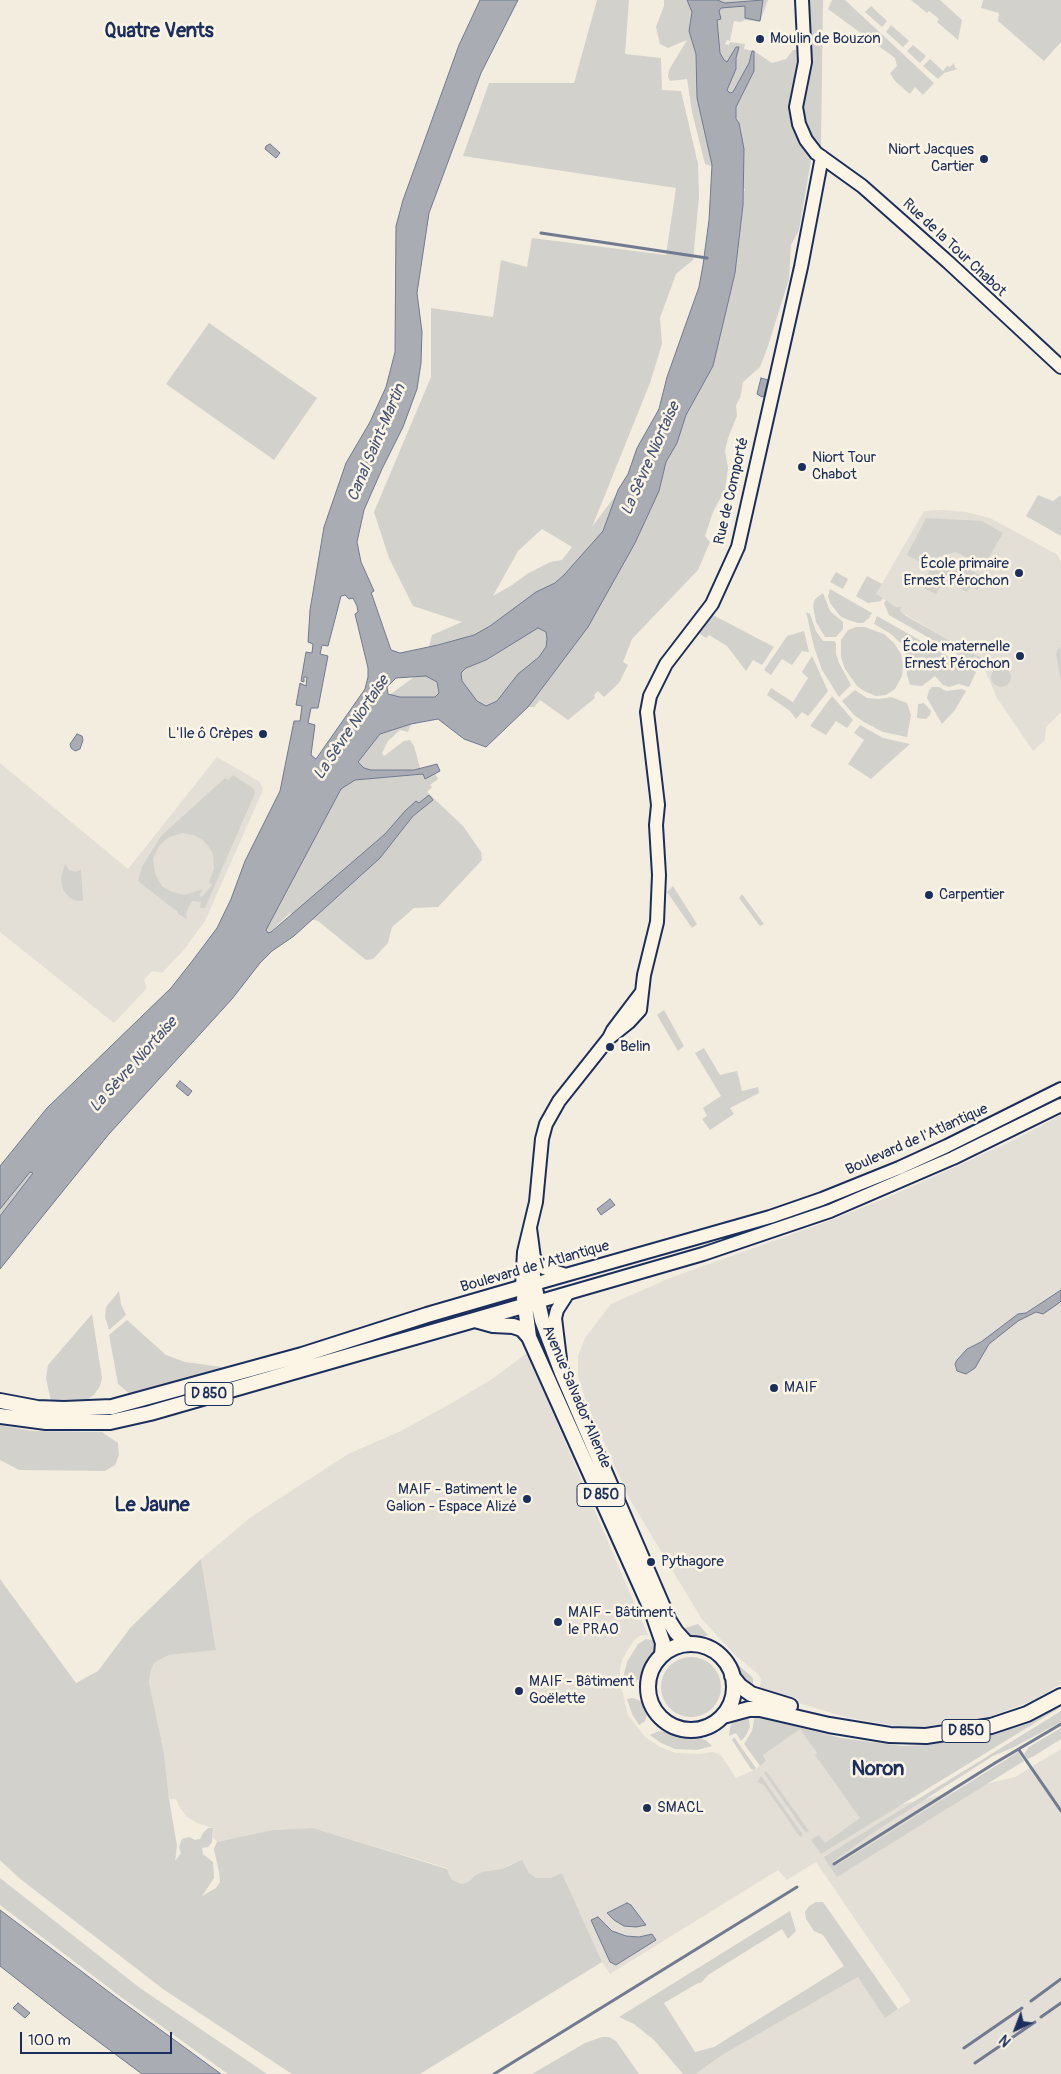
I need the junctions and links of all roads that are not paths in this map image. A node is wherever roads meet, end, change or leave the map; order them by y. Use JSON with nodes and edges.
{"nodes":[{"id":1,"x":802,"y":0,"type":"edge"},
{"id":2,"x":822,"y":157,"type":"junction"},
{"id":3,"x":1061,"y":367,"type":"edge"},
{"id":4,"x":1061,"y":1089,"type":"edge"},
{"id":5,"x":1061,"y":1105,"type":"edge"},
{"id":6,"x":530,"y":1228,"type":"junction"},
{"id":7,"x":534,"y":1258,"type":"junction"},
{"id":8,"x":566,"y":1275,"type":"junction"},
{"id":9,"x":528,"y":1286,"type":"junction"},
{"id":10,"x":568,"y":1293,"type":"junction"},
{"id":11,"x":531,"y":1304,"type":"junction"},
{"id":12,"x":474,"y":1320,"type":"junction"},
{"id":13,"x":530,"y":1338,"type":"junction"},
{"id":14,"x":562,"y":1373,"type":"junction"},
{"id":15,"x":0,"y":1401,"type":"edge"},
{"id":16,"x":0,"y":1416,"type":"edge"},
{"id":17,"x":687,"y":1644,"type":"junction"},
{"id":18,"x":662,"y":1655,"type":"junction"},
{"id":19,"x":732,"y":1676,"type":"junction"},
{"id":20,"x":1061,"y":1696,"type":"edge"},
{"id":21,"x":723,"y":1716,"type":"junction"},
{"id":22,"x":864,"y":1730,"type":"junction"}],
"edges":[{"from":1,"to":2,"type":"street","name":"Rue de la Tour Chabot"},
{"from":2,"to":3,"type":"street","name":"Rue de la Tour Chabot"},
{"from":2,"to":6,"type":"street","name":"Rue de Comporté"},
{"from":4,"to":8,"type":"street","name":"Boulevard de l'Atlantique"},
{"from":5,"to":10,"type":"street","name":"Boulevard de l'Atlantique"},
{"from":6,"to":7,"type":"street","name":"Rue de Comporté"},
{"from":6,"to":9,"type":"street","name":"Rue de Comporté"},
{"from":7,"to":8,"type":"street"},
{"from":7,"to":9,"type":"street","name":"Rue de Comporté"},
{"from":8,"to":9,"type":"street","name":"Boulevard de l'Atlantique"},
{"from":9,"to":11,"type":"main road","name":"Avenue Salvador Allende","number":"D 850"},
{"from":9,"to":15,"type":"main road","name":"Boulevard de l'Atlantique","number":"D 850"},
{"from":10,"to":11,"type":"street","name":"Boulevard de l'Atlantique"},
{"from":10,"to":14,"type":"street"},
{"from":11,"to":12,"type":"main road","name":"Boulevard de l'Atlantique","number":"D 850"},
{"from":11,"to":13,"type":"main road","name":"Avenue Salvador Allende","number":"D 850"},
{"from":11,"to":14,"type":"main road","name":"Avenue Salvador Allende","number":"D 850"},
{"from":12,"to":13,"type":"main road","name":"Boulevard de l'Atlantique"},
{"from":12,"to":16,"type":"main road","name":"Boulevard de l'Atlantique","number":"D 850"},
{"from":13,"to":18,"type":"main road","name":"Avenue Salvador Allende","number":"D 850"},
{"from":14,"to":17,"type":"main road","name":"Avenue Salvador Allende","number":"D 850"},
{"from":17,"to":18,"type":"main road"},
{"from":17,"to":19,"type":"main road"},
{"from":18,"to":21,"type":"main road"},
{"from":19,"to":21,"type":"main road"},
{"from":19,"to":22,"type":"main road","number":"D 850"},
{"from":20,"to":22,"type":"main road","number":"D 850"},
{"from":21,"to":22,"type":"main road","number":"D 850"}]}
